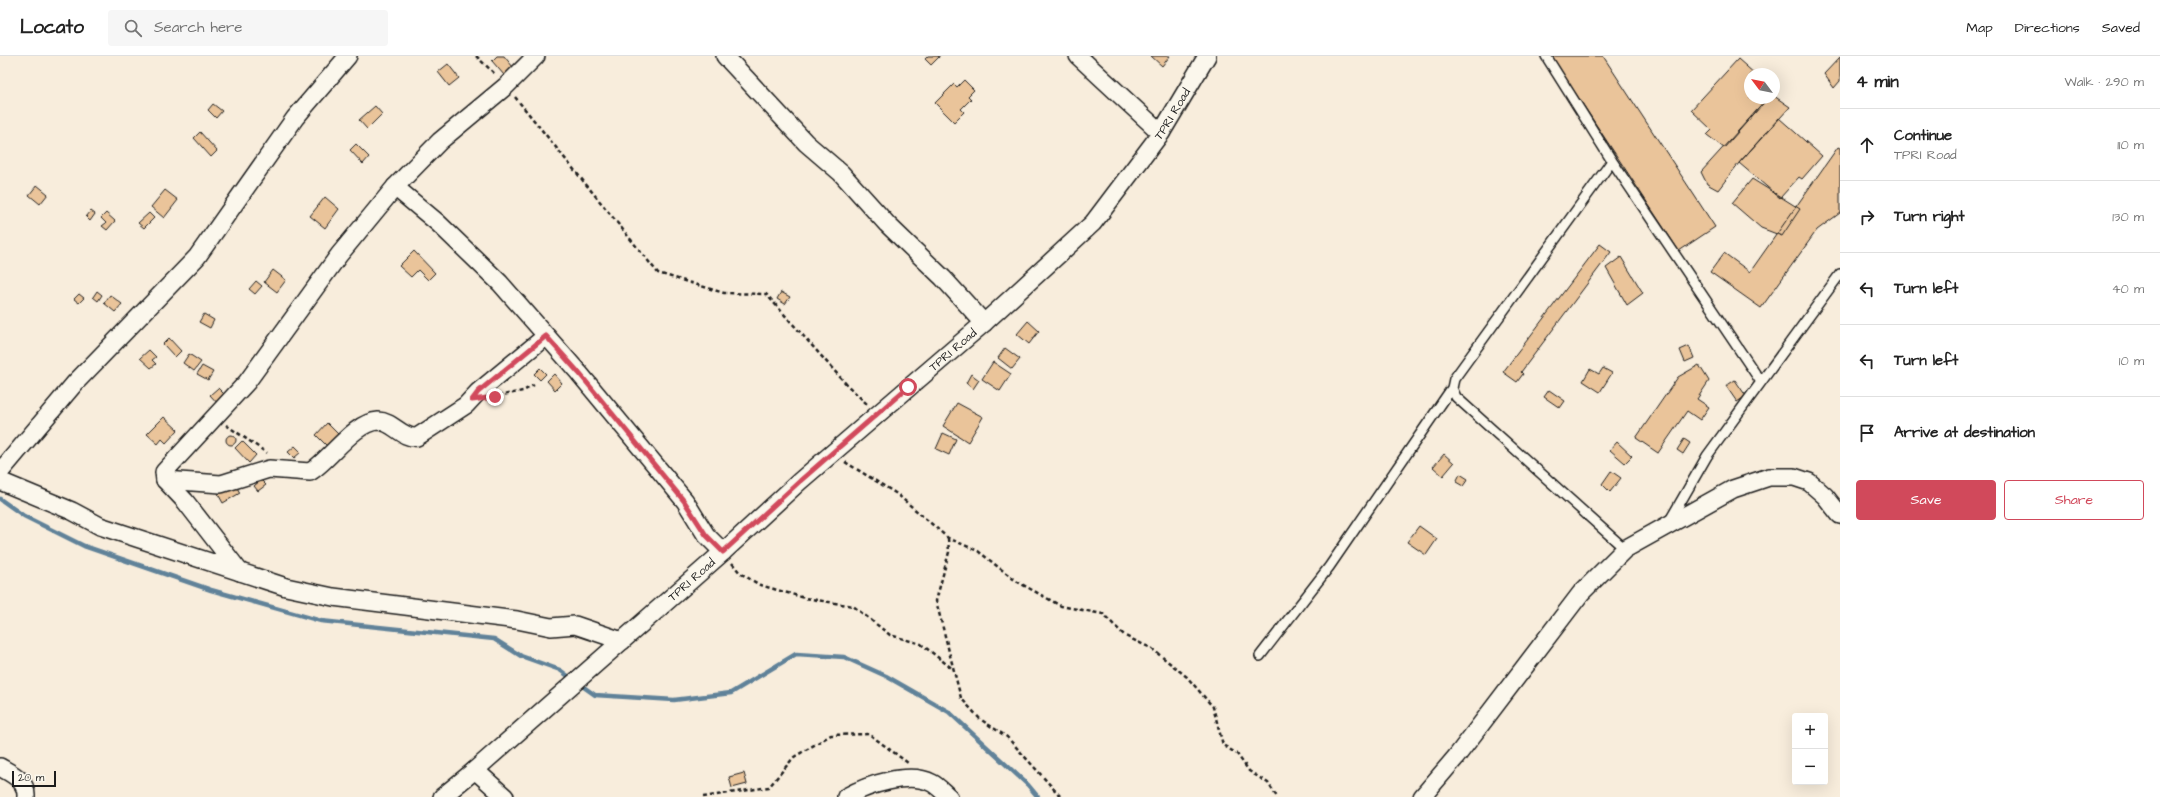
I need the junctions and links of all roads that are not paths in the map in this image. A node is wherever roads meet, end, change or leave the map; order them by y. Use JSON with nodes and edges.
{"nodes":[{"id":1,"x":348,"y":56,"type":"edge"},
{"id":2,"x":536,"y":56,"type":"edge"},
{"id":3,"x":725,"y":56,"type":"edge"},
{"id":4,"x":1078,"y":56,"type":"edge"},
{"id":5,"x":1207,"y":56,"type":"edge"},
{"id":6,"x":1546,"y":56,"type":"edge"},
{"id":7,"x":1161,"y":134,"type":"junction"},
{"id":8,"x":1612,"y":161,"type":"junction"},
{"id":9,"x":395,"y":187,"type":"junction"},
{"id":10,"x":1840,"y":274,"type":"edge"},
{"id":11,"x":984,"y":323,"type":"junction"},
{"id":12,"x":546,"y":336,"type":"junction"},
{"id":13,"x":1761,"y":382,"type":"junction"},
{"id":14,"x":1452,"y":388,"type":"junction"},
{"id":15,"x":0,"y":472,"type":"edge"},
{"id":16,"x":165,"y":480,"type":"junction"},
{"id":17,"x":0,"y":482,"type":"edge"},
{"id":18,"x":1840,"y":515,"type":"edge"},
{"id":19,"x":1668,"y":525,"type":"junction"},
{"id":20,"x":1625,"y":549,"type":"junction"},
{"id":21,"x":723,"y":552,"type":"junction"},
{"id":22,"x":240,"y":572,"type":"junction"},
{"id":23,"x":622,"y":641,"type":"junction"},
{"id":24,"x":1260,"y":656,"type":"dead end"},
{"id":25,"x":0,"y":767,"type":"edge"},
{"id":26,"x":475,"y":770,"type":"junction"},
{"id":27,"x":26,"y":797,"type":"edge"},
{"id":28,"x":442,"y":797,"type":"edge"},
{"id":29,"x":505,"y":797,"type":"edge"},
{"id":30,"x":846,"y":797,"type":"edge"},
{"id":31,"x":949,"y":797,"type":"edge"},
{"id":32,"x":1422,"y":797,"type":"edge"}],
"edges":[{"from":1,"to":15,"type":"street"},
{"from":2,"to":9,"type":"street"},
{"from":3,"to":11,"type":"street"},
{"from":4,"to":7,"type":"street"},
{"from":5,"to":7,"type":"street","name":"TPRI Road"},
{"from":6,"to":8,"type":"lane"},
{"from":7,"to":11,"type":"street","name":"TPRI Road"},
{"from":8,"to":13,"type":"lane"},
{"from":8,"to":14,"type":"lane"},
{"from":9,"to":12,"type":"street"},
{"from":9,"to":16,"type":"street"},
{"from":10,"to":13,"type":"lane"},
{"from":11,"to":21,"type":"street","name":"TPRI Road"},
{"from":12,"to":16,"type":"street"},
{"from":12,"to":21,"type":"street"},
{"from":13,"to":19,"type":"lane"},
{"from":14,"to":20,"type":"lane"},
{"from":14,"to":24,"type":"lane"},
{"from":16,"to":22,"type":"street"},
{"from":17,"to":22,"type":"street"},
{"from":18,"to":19,"type":"street"},
{"from":19,"to":20,"type":"street"},
{"from":20,"to":32,"type":"street"},
{"from":21,"to":23,"type":"street","name":"TPRI Road"},
{"from":22,"to":23,"type":"street"},
{"from":23,"to":26,"type":"street","name":"TPRI Road"},
{"from":25,"to":27,"type":"street"},
{"from":26,"to":28,"type":"street","name":"TPRI Road"},
{"from":26,"to":29,"type":"street"},
{"from":30,"to":31,"type":"street"}]}
